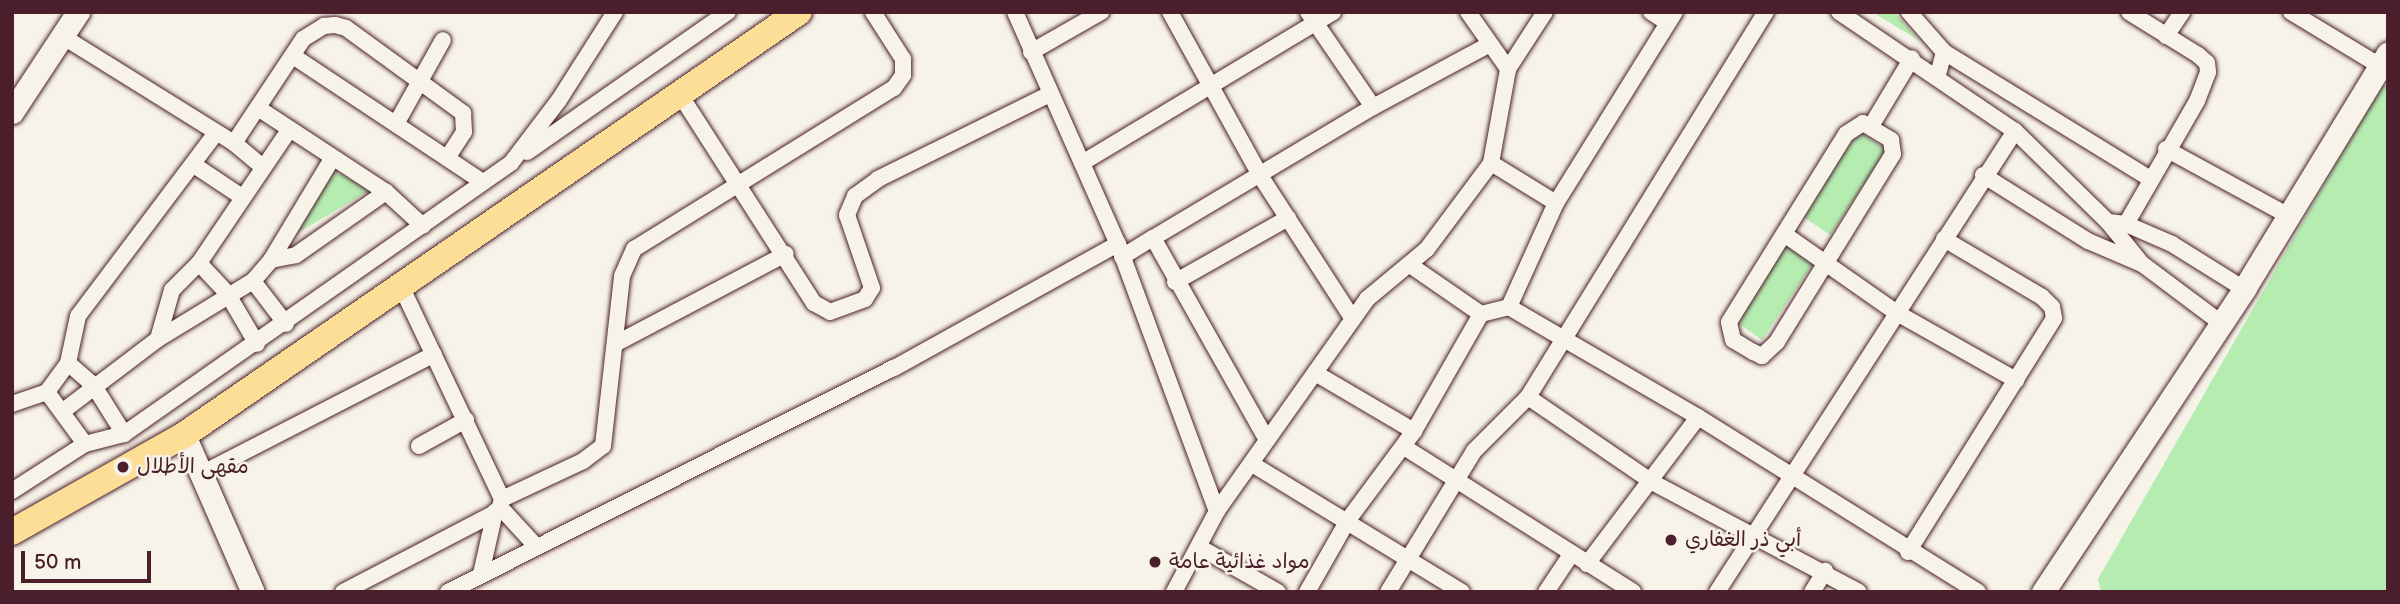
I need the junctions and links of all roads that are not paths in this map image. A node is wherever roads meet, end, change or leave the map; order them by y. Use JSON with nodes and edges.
{"nodes":[{"id":1,"x":78,"y":12,"type":"edge"},
{"id":2,"x":615,"y":12,"type":"edge"},
{"id":3,"x":728,"y":12,"type":"edge"},
{"id":4,"x":799,"y":12,"type":"edge"},
{"id":5,"x":873,"y":12,"type":"edge"},
{"id":6,"x":1014,"y":12,"type":"edge"},
{"id":7,"x":1101,"y":12,"type":"edge"},
{"id":8,"x":1170,"y":12,"type":"edge"},
{"id":9,"x":1333,"y":12,"type":"edge"},
{"id":10,"x":1468,"y":12,"type":"edge"},
{"id":11,"x":1545,"y":12,"type":"edge"},
{"id":12,"x":1651,"y":12,"type":"edge"},
{"id":13,"x":1766,"y":12,"type":"edge"},
{"id":14,"x":1839,"y":12,"type":"edge"},
{"id":15,"x":2129,"y":12,"type":"edge"},
{"id":16,"x":2182,"y":12,"type":"edge"},
{"id":17,"x":2291,"y":12,"type":"edge"},
{"id":18,"x":1914,"y":14,"type":"edge"},
{"id":19,"x":1311,"y":18,"type":"edge"},
{"id":20,"x":1672,"y":18,"type":"edge"},
{"id":21,"x":62,"y":36,"type":"junction"},
{"id":22,"x":2166,"y":36,"type":"junction"},
{"id":23,"x":443,"y":40,"type":"dead end"},
{"id":24,"x":1490,"y":44,"type":"junction"},
{"id":25,"x":1031,"y":52,"type":"junction"},
{"id":26,"x":1944,"y":52,"type":"junction"},
{"id":27,"x":293,"y":55,"type":"junction"},
{"id":28,"x":1912,"y":58,"type":"junction"},
{"id":29,"x":2384,"y":60,"type":"edge"},
{"id":30,"x":1508,"y":69,"type":"junction"},
{"id":31,"x":1937,"y":78,"type":"junction"},
{"id":32,"x":420,"y":81,"type":"junction"},
{"id":33,"x":1208,"y":84,"type":"junction"},
{"id":34,"x":19,"y":86,"type":"edge"},
{"id":35,"x":679,"y":93,"type":"junction"},
{"id":36,"x":1050,"y":93,"type":"junction"},
{"id":37,"x":1373,"y":107,"type":"junction"},
{"id":38,"x":258,"y":108,"type":"junction"},
{"id":39,"x":12,"y":112,"type":"edge"},
{"id":40,"x":396,"y":124,"type":"junction"},
{"id":41,"x":1871,"y":126,"type":"junction"},
{"id":42,"x":289,"y":130,"type":"junction"},
{"id":43,"x":2015,"y":131,"type":"junction"},
{"id":44,"x":216,"y":133,"type":"junction"},
{"id":45,"x":234,"y":144,"type":"junction"},
{"id":46,"x":2166,"y":149,"type":"junction"},
{"id":47,"x":447,"y":158,"type":"junction"},
{"id":48,"x":332,"y":159,"type":"junction"},
{"id":49,"x":511,"y":163,"type":"junction"},
{"id":50,"x":1082,"y":163,"type":"junction"},
{"id":51,"x":1491,"y":163,"type":"junction"},
{"id":52,"x":194,"y":165,"type":"junction"},
{"id":53,"x":263,"y":167,"type":"junction"},
{"id":54,"x":1983,"y":175,"type":"junction"},
{"id":55,"x":1261,"y":177,"type":"junction"},
{"id":56,"x":2149,"y":178,"type":"junction"},
{"id":57,"x":482,"y":182,"type":"junction"},
{"id":58,"x":741,"y":182,"type":"junction"},
{"id":59,"x":386,"y":192,"type":"junction"},
{"id":60,"x":242,"y":197,"type":"junction"},
{"id":61,"x":1556,"y":203,"type":"junction"},
{"id":62,"x":2288,"y":216,"type":"junction"},
{"id":63,"x":1288,"y":218,"type":"junction"},
{"id":64,"x":2108,"y":222,"type":"junction"},
{"id":65,"x":2126,"y":224,"type":"junction"},
{"id":66,"x":423,"y":226,"type":"junction"},
{"id":67,"x":1784,"y":234,"type":"junction"},
{"id":68,"x":1153,"y":238,"type":"junction"},
{"id":69,"x":1944,"y":239,"type":"junction"},
{"id":70,"x":1120,"y":251,"type":"junction"},
{"id":71,"x":786,"y":254,"type":"junction"},
{"id":72,"x":271,"y":260,"type":"junction"},
{"id":73,"x":1826,"y":261,"type":"junction"},
{"id":74,"x":199,"y":263,"type":"junction"},
{"id":75,"x":2142,"y":264,"type":"junction"},
{"id":76,"x":1410,"y":265,"type":"junction"},
{"id":77,"x":253,"y":281,"type":"junction"},
{"id":78,"x":1175,"y":282,"type":"junction"},
{"id":79,"x":400,"y":284,"type":"junction"},
{"id":80,"x":2244,"y":289,"type":"junction"},
{"id":81,"x":227,"y":293,"type":"junction"},
{"id":82,"x":1509,"y":307,"type":"junction"},
{"id":83,"x":1897,"y":313,"type":"junction"},
{"id":84,"x":1481,"y":314,"type":"junction"},
{"id":85,"x":1353,"y":319,"type":"junction"},
{"id":86,"x":2221,"y":323,"type":"junction"},
{"id":87,"x":286,"y":324,"type":"junction"},
{"id":88,"x":1567,"y":337,"type":"junction"},
{"id":89,"x":158,"y":339,"type":"junction"},
{"id":90,"x":257,"y":344,"type":"junction"},
{"id":91,"x":615,"y":344,"type":"junction"},
{"id":92,"x":434,"y":354,"type":"junction"},
{"id":93,"x":68,"y":363,"type":"junction"},
{"id":94,"x":1315,"y":373,"type":"junction"},
{"id":95,"x":2016,"y":380,"type":"junction"},
{"id":96,"x":94,"y":386,"type":"junction"},
{"id":97,"x":47,"y":392,"type":"junction"},
{"id":98,"x":1528,"y":397,"type":"junction"},
{"id":99,"x":12,"y":404,"type":"edge"},
{"id":100,"x":63,"y":411,"type":"junction"},
{"id":101,"x":1698,"y":417,"type":"junction"},
{"id":102,"x":466,"y":419,"type":"junction"},
{"id":103,"x":1414,"y":430,"type":"junction"},
{"id":104,"x":124,"y":434,"type":"junction"},
{"id":105,"x":184,"y":435,"type":"junction"},
{"id":106,"x":1267,"y":440,"type":"junction"},
{"id":107,"x":85,"y":444,"type":"junction"},
{"id":108,"x":419,"y":446,"type":"dead end"},
{"id":109,"x":1404,"y":447,"type":"junction"},
{"id":110,"x":1252,"y":464,"type":"junction"},
{"id":111,"x":199,"y":475,"type":"junction"},
{"id":112,"x":1792,"y":477,"type":"junction"},
{"id":113,"x":1456,"y":480,"type":"junction"},
{"id":114,"x":1652,"y":482,"type":"junction"},
{"id":115,"x":12,"y":491,"type":"edge"},
{"id":116,"x":498,"y":507,"type":"junction"},
{"id":117,"x":1217,"y":511,"type":"junction"},
{"id":118,"x":1348,"y":520,"type":"junction"},
{"id":119,"x":12,"y":532,"type":"edge"},
{"id":120,"x":1758,"y":535,"type":"junction"},
{"id":121,"x":535,"y":545,"type":"junction"},
{"id":122,"x":1199,"y":547,"type":"junction"},
{"id":123,"x":1908,"y":552,"type":"junction"},
{"id":124,"x":1570,"y":556,"type":"junction"},
{"id":125,"x":1409,"y":559,"type":"junction"},
{"id":126,"x":1587,"y":564,"type":"junction"},
{"id":127,"x":1825,"y":571,"type":"junction"},
{"id":128,"x":481,"y":574,"type":"junction"},
{"id":129,"x":1614,"y":587,"type":"edge"},
{"id":130,"x":1273,"y":591,"type":"edge"},
{"id":131,"x":253,"y":592,"type":"edge"},
{"id":132,"x":343,"y":592,"type":"edge"},
{"id":133,"x":447,"y":592,"type":"edge"},
{"id":134,"x":1174,"y":592,"type":"edge"},
{"id":135,"x":1307,"y":592,"type":"edge"},
{"id":136,"x":1388,"y":592,"type":"edge"},
{"id":137,"x":1462,"y":592,"type":"edge"},
{"id":138,"x":1546,"y":592,"type":"edge"},
{"id":139,"x":1633,"y":592,"type":"edge"},
{"id":140,"x":1717,"y":592,"type":"edge"},
{"id":141,"x":1812,"y":592,"type":"edge"},
{"id":142,"x":1859,"y":592,"type":"edge"},
{"id":143,"x":1978,"y":592,"type":"edge"},
{"id":144,"x":2043,"y":592,"type":"edge"}],
"edges":[{"from":1,"to":21,"type":"main road"},
{"from":2,"to":49,"type":"street"},
{"from":3,"to":49,"type":"street"},
{"from":4,"to":35,"type":"main road"},
{"from":5,"to":58,"type":"street"},
{"from":6,"to":25,"type":"street"},
{"from":7,"to":25,"type":"street"},
{"from":8,"to":33,"type":"street"},
{"from":9,"to":19,"type":"street"},
{"from":10,"to":24,"type":"street"},
{"from":11,"to":30,"type":"street"},
{"from":12,"to":20,"type":"street"},
{"from":13,"to":88,"type":"street"},
{"from":14,"to":28,"type":"street"},
{"from":15,"to":22,"type":"street"},
{"from":16,"to":22,"type":"street"},
{"from":17,"to":29,"type":"street"},
{"from":18,"to":26,"type":"street"},
{"from":19,"to":33,"type":"street"},
{"from":19,"to":37,"type":"street"},
{"from":20,"to":61,"type":"street"},
{"from":21,"to":34,"type":"main road"},
{"from":21,"to":44,"type":"street"},
{"from":22,"to":46,"type":"street"},
{"from":23,"to":32,"type":"street"},
{"from":24,"to":30,"type":"street"},
{"from":24,"to":37,"type":"street"},
{"from":25,"to":36,"type":"street"},
{"from":26,"to":31,"type":"street"},
{"from":26,"to":56,"type":"street"},
{"from":27,"to":32,"type":"street"},
{"from":27,"to":38,"type":"street"},
{"from":27,"to":40,"type":"street"},
{"from":28,"to":31,"type":"street"},
{"from":28,"to":41,"type":"street"},
{"from":29,"to":62,"type":"main road"},
{"from":30,"to":51,"type":"street"},
{"from":31,"to":43,"type":"street"},
{"from":32,"to":40,"type":"street"},
{"from":32,"to":47,"type":"street"},
{"from":33,"to":50,"type":"street"},
{"from":33,"to":55,"type":"street"},
{"from":34,"to":39,"type":"main road"},
{"from":35,"to":58,"type":"street"},
{"from":35,"to":79,"type":"main road"},
{"from":36,"to":50,"type":"street"},
{"from":36,"to":71,"type":"street"},
{"from":37,"to":55,"type":"street"},
{"from":38,"to":42,"type":"street"},
{"from":38,"to":45,"type":"street"},
{"from":40,"to":47,"type":"street"},
{"from":41,"to":67,"type":"street"},
{"from":41,"to":73,"type":"street"},
{"from":42,"to":48,"type":"street"},
{"from":42,"to":53,"type":"street"},
{"from":43,"to":54,"type":"street"},
{"from":43,"to":64,"type":"street"},
{"from":44,"to":45,"type":"street"},
{"from":44,"to":52,"type":"street"},
{"from":45,"to":53,"type":"street"},
{"from":46,"to":56,"type":"street"},
{"from":46,"to":62,"type":"street"},
{"from":47,"to":57,"type":"street"},
{"from":48,"to":59,"type":"street"},
{"from":48,"to":72,"type":"street"},
{"from":49,"to":57,"type":"street"},
{"from":50,"to":70,"type":"street"},
{"from":51,"to":61,"type":"street"},
{"from":51,"to":76,"type":"street"},
{"from":52,"to":60,"type":"street"},
{"from":52,"to":93,"type":"street"},
{"from":53,"to":60,"type":"street"},
{"from":54,"to":69,"type":"street"},
{"from":54,"to":75,"type":"street"},
{"from":55,"to":63,"type":"street"},
{"from":55,"to":68,"type":"street"},
{"from":56,"to":65,"type":"street"},
{"from":57,"to":66,"type":"street"},
{"from":58,"to":71,"type":"street"},
{"from":58,"to":91,"type":"street"},
{"from":59,"to":66,"type":"street"},
{"from":59,"to":72,"type":"street"},
{"from":60,"to":74,"type":"street"},
{"from":61,"to":82,"type":"street"},
{"from":62,"to":80,"type":"main road"},
{"from":63,"to":78,"type":"street"},
{"from":63,"to":85,"type":"street"},
{"from":64,"to":65,"type":"street"},
{"from":64,"to":75,"type":"street"},
{"from":65,"to":80,"type":"street"},
{"from":66,"to":87,"type":"street"},
{"from":67,"to":73,"type":"street"},
{"from":67,"to":73,"type":"street"},
{"from":68,"to":70,"type":"street"},
{"from":68,"to":78,"type":"street"},
{"from":69,"to":83,"type":"street"},
{"from":69,"to":95,"type":"street"},
{"from":70,"to":117,"type":"street"},
{"from":70,"to":121,"type":"street"},
{"from":71,"to":91,"type":"street"},
{"from":72,"to":77,"type":"street"},
{"from":73,"to":83,"type":"street"},
{"from":74,"to":81,"type":"street"},
{"from":74,"to":89,"type":"street"},
{"from":75,"to":86,"type":"street"},
{"from":76,"to":84,"type":"street"},
{"from":76,"to":85,"type":"street"},
{"from":77,"to":81,"type":"street"},
{"from":77,"to":87,"type":"street"},
{"from":78,"to":106,"type":"street"},
{"from":79,"to":92,"type":"street"},
{"from":79,"to":105,"type":"main road"},
{"from":80,"to":86,"type":"main road"},
{"from":81,"to":89,"type":"street"},
{"from":81,"to":90,"type":"street"},
{"from":82,"to":84,"type":"street"},
{"from":82,"to":88,"type":"street"},
{"from":83,"to":95,"type":"street"},
{"from":83,"to":112,"type":"street"},
{"from":84,"to":103,"type":"street"},
{"from":85,"to":94,"type":"street"},
{"from":86,"to":144,"type":"main road"},
{"from":87,"to":90,"type":"street"},
{"from":88,"to":98,"type":"street"},
{"from":88,"to":101,"type":"street"},
{"from":89,"to":96,"type":"street"},
{"from":90,"to":104,"type":"street"},
{"from":91,"to":116,"type":"street"},
{"from":92,"to":102,"type":"street"},
{"from":92,"to":111,"type":"street"},
{"from":93,"to":96,"type":"street"},
{"from":93,"to":97,"type":"street"},
{"from":94,"to":103,"type":"street"},
{"from":94,"to":106,"type":"street"},
{"from":95,"to":123,"type":"street"},
{"from":96,"to":100,"type":"street"},
{"from":96,"to":104,"type":"street"},
{"from":97,"to":99,"type":"street"},
{"from":97,"to":100,"type":"street"},
{"from":98,"to":113,"type":"street"},
{"from":98,"to":114,"type":"street"},
{"from":100,"to":107,"type":"street"},
{"from":101,"to":112,"type":"street"},
{"from":101,"to":114,"type":"street"},
{"from":102,"to":108,"type":"street"},
{"from":102,"to":116,"type":"street"},
{"from":103,"to":109,"type":"street"},
{"from":104,"to":107,"type":"street"},
{"from":105,"to":111,"type":"main road"},
{"from":105,"to":119,"type":"main road"},
{"from":106,"to":110,"type":"street"},
{"from":107,"to":115,"type":"street"},
{"from":109,"to":113,"type":"street"},
{"from":109,"to":118,"type":"street"},
{"from":110,"to":117,"type":"street"},
{"from":110,"to":118,"type":"street"},
{"from":111,"to":131,"type":"main road"},
{"from":112,"to":120,"type":"street"},
{"from":112,"to":123,"type":"street"},
{"from":113,"to":124,"type":"street"},
{"from":113,"to":125,"type":"street"},
{"from":114,"to":120,"type":"street"},
{"from":114,"to":126,"type":"street"},
{"from":116,"to":121,"type":"street"},
{"from":116,"to":128,"type":"street"},
{"from":116,"to":132,"type":"street"},
{"from":117,"to":122,"type":"street"},
{"from":118,"to":125,"type":"street"},
{"from":118,"to":135,"type":"street"},
{"from":120,"to":127,"type":"street"},
{"from":120,"to":140,"type":"street"},
{"from":121,"to":128,"type":"street"},
{"from":122,"to":130,"type":"street"},
{"from":122,"to":134,"type":"street"},
{"from":123,"to":143,"type":"street"},
{"from":124,"to":126,"type":"street"},
{"from":124,"to":138,"type":"street"},
{"from":125,"to":136,"type":"street"},
{"from":125,"to":137,"type":"street"},
{"from":126,"to":129,"type":"street"},
{"from":127,"to":141,"type":"street"},
{"from":127,"to":142,"type":"street"},
{"from":128,"to":133,"type":"street"},
{"from":129,"to":139,"type":"street"}]}
